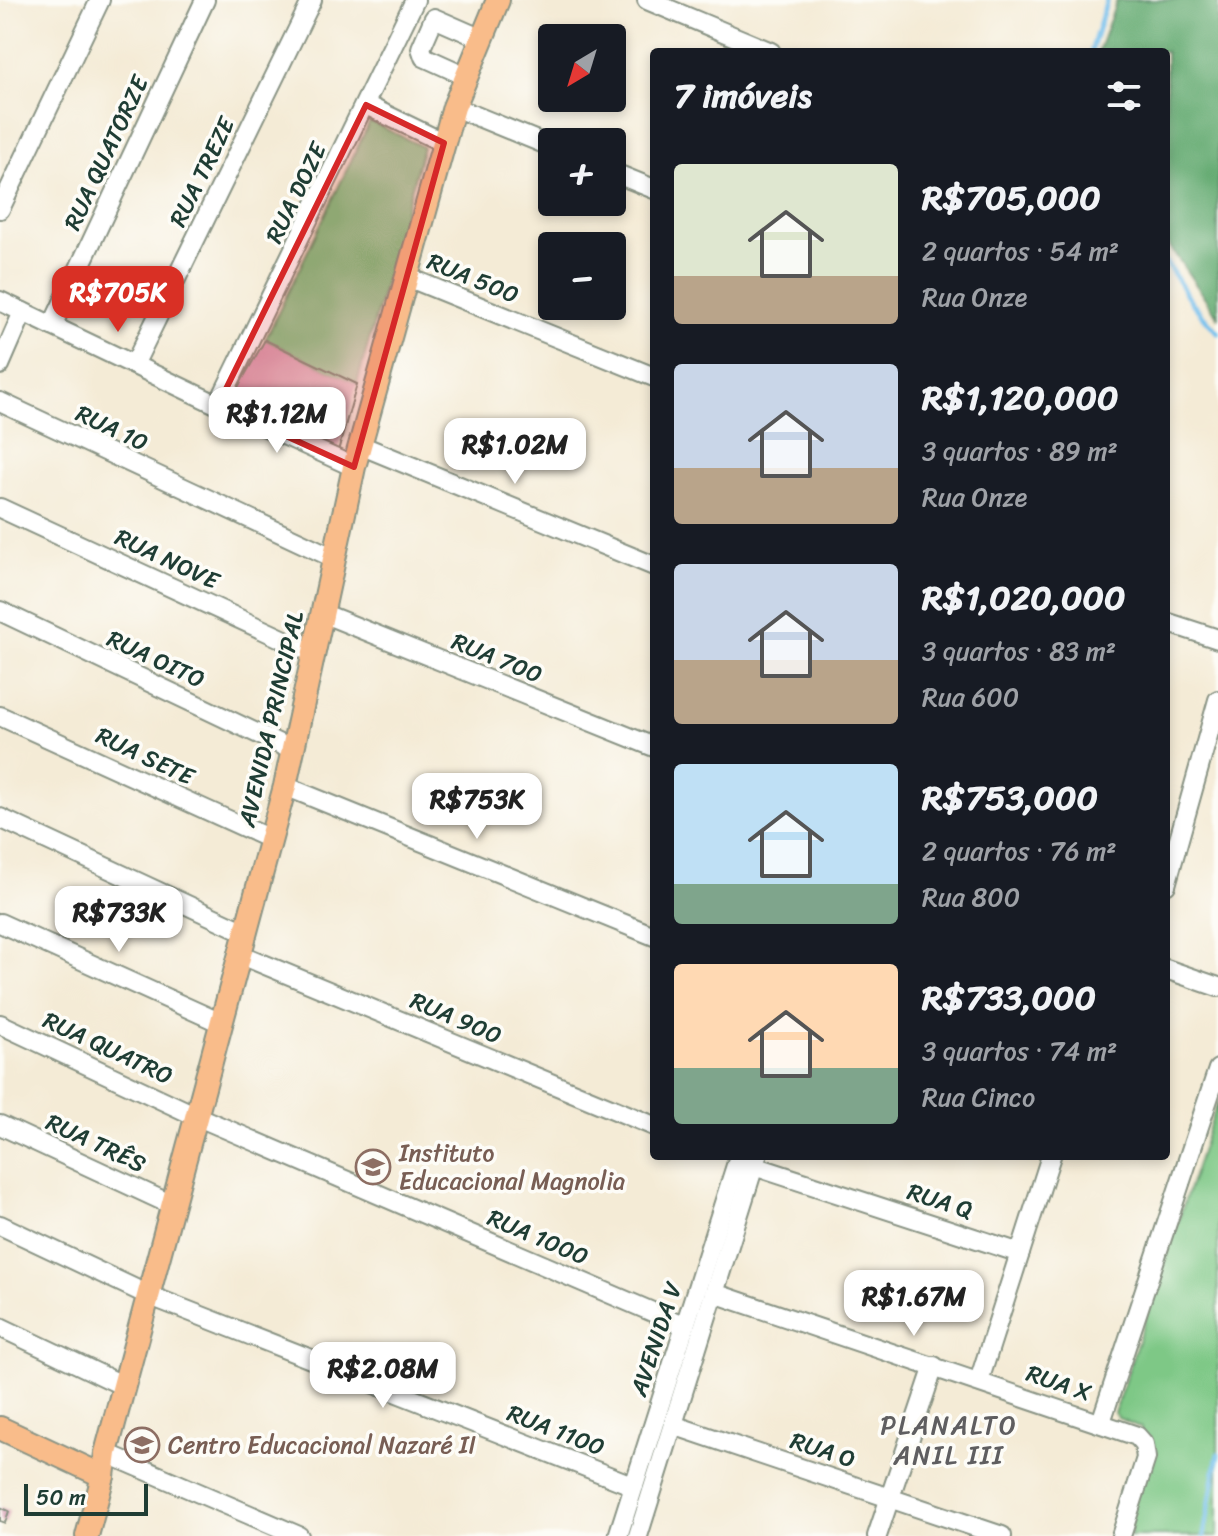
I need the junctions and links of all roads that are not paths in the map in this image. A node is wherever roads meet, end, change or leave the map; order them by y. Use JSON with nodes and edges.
{"nodes":[{"id":1,"x":100,"y":0,"type":"edge"},
{"id":2,"x":205,"y":0,"type":"edge"},
{"id":3,"x":312,"y":0,"type":"edge"},
{"id":4,"x":415,"y":0,"type":"edge"},
{"id":5,"x":498,"y":0,"type":"edge"},
{"id":6,"x":647,"y":0,"type":"edge"},
{"id":7,"x":482,"y":39,"type":"junction"},
{"id":8,"x":761,"y":48,"type":"edge"},
{"id":9,"x":466,"y":76,"type":"junction"},
{"id":10,"x":366,"y":105,"type":"junction"},
{"id":11,"x":454,"y":107,"type":"junction"},
{"id":12,"x":538,"y":141,"type":"edge"},
{"id":13,"x":444,"y":143,"type":"junction"},
{"id":14,"x":626,"y":178,"type":"edge"},
{"id":15,"x":650,"y":187,"type":"edge"},
{"id":16,"x":0,"y":209,"type":"edge"},
{"id":17,"x":407,"y":277,"type":"junction"},
{"id":18,"x":0,"y":301,"type":"edge"},
{"id":19,"x":23,"y":312,"type":"junction"},
{"id":20,"x":52,"y":326,"type":"junction"},
{"id":21,"x":0,"y":365,"type":"edge"},
{"id":22,"x":134,"y":365,"type":"junction"},
{"id":23,"x":650,"y":375,"type":"edge"},
{"id":24,"x":0,"y":402,"type":"edge"},
{"id":25,"x":218,"y":405,"type":"junction"},
{"id":26,"x":357,"y":456,"type":"junction"},
{"id":27,"x":0,"y":508,"type":"edge"},
{"id":28,"x":334,"y":558,"type":"junction"},
{"id":29,"x":650,"y":565,"type":"edge"},
{"id":30,"x":0,"y":611,"type":"edge"},
{"id":31,"x":322,"y":613,"type":"junction"},
{"id":32,"x":1170,"y":623,"type":"edge"},
{"id":33,"x":1218,"y":639,"type":"edge"},
{"id":34,"x":313,"y":653,"type":"junction"},
{"id":35,"x":1218,"y":700,"type":"edge"},
{"id":36,"x":0,"y":716,"type":"edge"},
{"id":37,"x":650,"y":745,"type":"edge"},
{"id":38,"x":292,"y":750,"type":"junction"},
{"id":39,"x":285,"y":786,"type":"junction"},
{"id":40,"x":0,"y":818,"type":"edge"},
{"id":41,"x":270,"y":839,"type":"junction"},
{"id":42,"x":1170,"y":871,"type":"edge"},
{"id":43,"x":0,"y":923,"type":"edge"},
{"id":44,"x":650,"y":934,"type":"edge"},
{"id":45,"x":242,"y":943,"type":"junction"},
{"id":46,"x":1170,"y":970,"type":"edge"},
{"id":47,"x":1218,"y":987,"type":"edge"},
{"id":48,"x":221,"y":1023,"type":"junction"},
{"id":49,"x":0,"y":1024,"type":"edge"},
{"id":50,"x":1218,"y":1069,"type":"edge"},
{"id":51,"x":196,"y":1116,"type":"junction"},
{"id":52,"x":650,"y":1124,"type":"edge"},
{"id":53,"x":0,"y":1125,"type":"edge"},
{"id":54,"x":743,"y":1160,"type":"edge"},
{"id":55,"x":743,"y":1160,"type":"edge"},
{"id":56,"x":746,"y":1160,"type":"edge"},
{"id":57,"x":1050,"y":1160,"type":"edge"},
{"id":58,"x":172,"y":1205,"type":"junction"},
{"id":59,"x":0,"y":1225,"type":"edge"},
{"id":60,"x":1020,"y":1253,"type":"junction"},
{"id":61,"x":714,"y":1293,"type":"junction"},
{"id":62,"x":148,"y":1295,"type":"junction"},
{"id":63,"x":685,"y":1326,"type":"junction"},
{"id":64,"x":0,"y":1327,"type":"edge"},
{"id":65,"x":934,"y":1366,"type":"junction"},
{"id":66,"x":979,"y":1381,"type":"junction"},
{"id":67,"x":124,"y":1386,"type":"junction"},
{"id":68,"x":1101,"y":1422,"type":"junction"},
{"id":69,"x":673,"y":1425,"type":"junction"},
{"id":70,"x":0,"y":1428,"type":"edge"},
{"id":71,"x":0,"y":1445,"type":"edge"},
{"id":72,"x":106,"y":1453,"type":"junction"},
{"id":73,"x":97,"y":1482,"type":"junction"},
{"id":74,"x":634,"y":1486,"type":"junction"},
{"id":75,"x":890,"y":1497,"type":"junction"},
{"id":76,"x":76,"y":1536,"type":"edge"},
{"id":77,"x":87,"y":1536,"type":"edge"},
{"id":78,"x":299,"y":1536,"type":"edge"},
{"id":79,"x":618,"y":1536,"type":"edge"},
{"id":80,"x":638,"y":1536,"type":"edge"},
{"id":81,"x":877,"y":1536,"type":"edge"},
{"id":82,"x":1002,"y":1536,"type":"edge"},
{"id":83,"x":1121,"y":1536,"type":"edge"}],
"edges":[{"from":1,"to":16,"type":"street"},
{"from":2,"to":20,"type":"street","name":"RUA QUATORZE"},
{"from":3,"to":22,"type":"street","name":"RUA TREZE"},
{"from":4,"to":10,"type":"street","name":"RUA DOZE"},
{"from":5,"to":7,"type":"main road","name":"AVENIDA PRINCIPAL"},
{"from":6,"to":8,"type":"street"},
{"from":7,"to":9,"type":"main road","name":"AVENIDA PRINCIPAL"},
{"from":7,"to":9,"type":"street"},
{"from":9,"to":11,"type":"main road","name":"AVENIDA PRINCIPAL"},
{"from":10,"to":13,"type":"street"},
{"from":10,"to":25,"type":"street","name":"RUA DOZE"},
{"from":11,"to":12,"type":"street"},
{"from":11,"to":13,"type":"main road","name":"AVENIDA PRINCIPAL"},
{"from":13,"to":17,"type":"main road","name":"AVENIDA PRINCIPAL"},
{"from":14,"to":15,"type":"street"},
{"from":17,"to":23,"type":"street","name":"RUA 500"},
{"from":17,"to":26,"type":"main road","name":"AVENIDA PRINCIPAL"},
{"from":18,"to":19,"type":"street"},
{"from":19,"to":20,"type":"street"},
{"from":19,"to":21,"type":"street"},
{"from":20,"to":22,"type":"street"},
{"from":22,"to":25,"type":"street"},
{"from":24,"to":28,"type":"street","name":"RUA 10"},
{"from":25,"to":26,"type":"street"},
{"from":26,"to":28,"type":"main road","name":"AVENIDA PRINCIPAL"},
{"from":26,"to":29,"type":"street"},
{"from":27,"to":34,"type":"street","name":"RUA NOVE"},
{"from":28,"to":31,"type":"main road","name":"AVENIDA PRINCIPAL"},
{"from":30,"to":38,"type":"street","name":"RUA OITO"},
{"from":31,"to":34,"type":"main road","name":"AVENIDA PRINCIPAL"},
{"from":31,"to":37,"type":"street","name":"RUA 700"},
{"from":32,"to":33,"type":"street"},
{"from":34,"to":38,"type":"main road","name":"AVENIDA PRINCIPAL"},
{"from":35,"to":42,"type":"street"},
{"from":36,"to":41,"type":"street","name":"RUA SETE"},
{"from":38,"to":39,"type":"main road","name":"AVENIDA PRINCIPAL"},
{"from":39,"to":41,"type":"main road","name":"AVENIDA PRINCIPAL"},
{"from":39,"to":44,"type":"street"},
{"from":40,"to":45,"type":"street","name":"RUA 900"},
{"from":41,"to":45,"type":"main road","name":"AVENIDA PRINCIPAL"},
{"from":43,"to":48,"type":"street"},
{"from":45,"to":48,"type":"main road","name":"AVENIDA PRINCIPAL"},
{"from":45,"to":52,"type":"street","name":"RUA 900"},
{"from":46,"to":47,"type":"street"},
{"from":48,"to":51,"type":"main road","name":"AVENIDA PRINCIPAL"},
{"from":49,"to":51,"type":"street","name":"RUA QUATRO"},
{"from":50,"to":68,"type":"street"},
{"from":51,"to":58,"type":"main road","name":"AVENIDA PRINCIPAL"},
{"from":51,"to":63,"type":"street","name":"RUA 1000"},
{"from":53,"to":58,"type":"street","name":"RUA TRÊS"},
{"from":54,"to":63,"type":"street","name":"AVENIDA V"},
{"from":55,"to":61,"type":"street","name":"AVENIDA V"},
{"from":56,"to":60,"type":"street","name":"RUA Q"},
{"from":57,"to":60,"type":"street"},
{"from":58,"to":62,"type":"main road","name":"AVENIDA PRINCIPAL"},
{"from":59,"to":62,"type":"street","name":"RUA 1100"},
{"from":60,"to":66,"type":"street"},
{"from":61,"to":65,"type":"street","name":"RUA X"},
{"from":61,"to":69,"type":"street","name":"AVENIDA V"},
{"from":62,"to":67,"type":"main road","name":"AVENIDA PRINCIPAL"},
{"from":62,"to":74,"type":"street","name":"RUA 1100"},
{"from":63,"to":74,"type":"street","name":"AVENIDA V"},
{"from":64,"to":67,"type":"street"},
{"from":65,"to":66,"type":"street","name":"RUA X"},
{"from":65,"to":75,"type":"street"},
{"from":66,"to":68,"type":"street","name":"RUA X"},
{"from":67,"to":72,"type":"main road","name":"AVENIDA PRINCIPAL"},
{"from":68,"to":83,"type":"street","name":"RUA X"},
{"from":69,"to":75,"type":"street","name":"RUA O"},
{"from":69,"to":80,"type":"street","name":"AVENIDA V"},
{"from":70,"to":73,"type":"main road"},
{"from":71,"to":73,"type":"main road"},
{"from":72,"to":73,"type":"main road","name":"AVENIDA PRINCIPAL"},
{"from":72,"to":78,"type":"street"},
{"from":73,"to":76,"type":"main road"},
{"from":73,"to":77,"type":"main road"},
{"from":74,"to":79,"type":"street","name":"AVENIDA V"},
{"from":75,"to":81,"type":"street"},
{"from":75,"to":82,"type":"street","name":"RUA O"}]}
